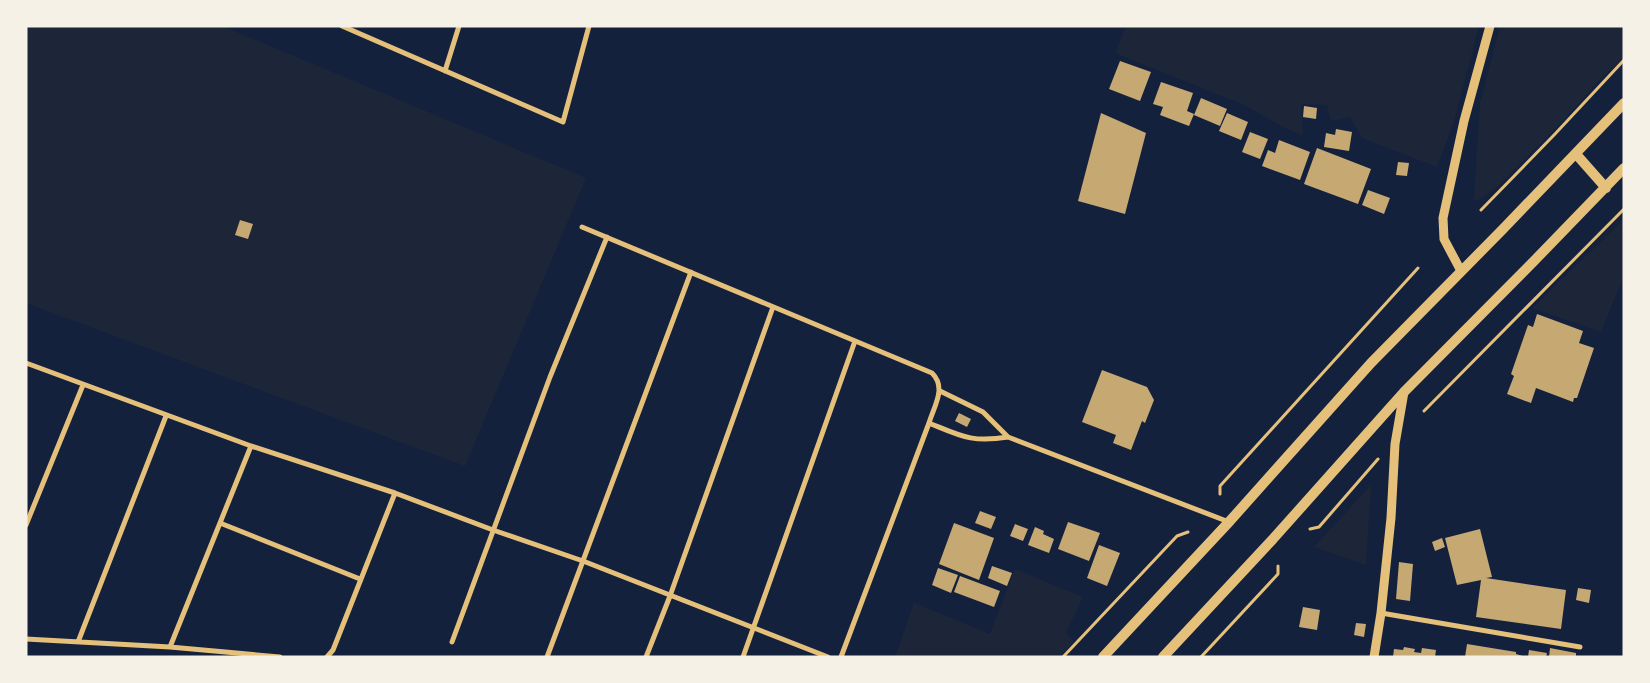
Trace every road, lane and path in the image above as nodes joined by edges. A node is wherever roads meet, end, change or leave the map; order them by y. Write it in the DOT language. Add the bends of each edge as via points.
graph roads {
  1 [pos="342,26"];
  2 [pos="460,26"];
  3 [pos="589,26"];
  4 [pos="1490,26"];
  5 [pos="1624,60"];
  6 [pos="445,71"];
  7 [pos="1624,103"];
  8 [pos="1576,154"];
  9 [pos="1624,168"];
  10 [pos="1606,188"];
  11 [pos="1624,209"];
  12 [pos="1481,210"];
  13 [pos="582,227"];
  14 [pos="607,237"];
  15 [pos="1418,268"];
  16 [pos="1461,271"];
  17 [pos="691,272"];
  18 [pos="773,307"];
  19 [pos="855,341"];
  20 [pos="26,363"];
  21 [pos="83,385"];
  22 [pos="940,391"];
  23 [pos="1404,392"];
  24 [pos="1424,411"];
  25 [pos="166,416"];
  26 [pos="929,423"];
  27 [pos="1008,437"];
  28 [pos="251,446"];
  29 [pos="1380,456"];
  30 [pos="395,493"];
  31 [pos="1220,494"];
  32 [pos="1229,522"];
  33 [pos="220,524"];
  34 [pos="26,525"];
  35 [pos="1310,529"];
  36 [pos="493,530"];
  37 [pos="1188,532"];
  38 [pos="583,561"];
  39 [pos="1278,566"];
  40 [pos="360,579"];
  41 [pos="670,596"];
  42 [pos="1381,613"];
  43 [pos="754,627"];
  44 [pos="26,639"];
  45 [pos="78,642"];
  46 [pos="452,642"];
  47 [pos="170,647"];
  48 [pos="1580,647"];
  49 [pos="280,657"];
  50 [pos="328,657"];
  51 [pos="547,657"];
  52 [pos="646,657"];
  53 [pos="743,657"];
  54 [pos="828,657"];
  55 [pos="841,657"];
  56 [pos="1063,657"];
  57 [pos="1103,657"];
  58 [pos="1164,657"];
  59 [pos="1201,657"];
  60 [pos="1374,657"];
  1 -- 6 [label="street"];
  2 -- 6 [label="street"];
  3 -- 6 [label="street" via="563,122"];
  4 -- 16 [label="street" via="1464,121 1443,218 1444,240"];
  5 -- 12 [label="path"];
  7 -- 8 [label="main road"];
  8 -- 10 [label="main road"];
  8 -- 16 [label="main road"];
  9 -- 10 [label="main road"];
  10 -- 23 [label="main road"];
  11 -- 24 [label="path"];
  13 -- 14 [label="street"];
  14 -- 17 [label="street"];
  14 -- 36 [label="street"];
  15 -- 31 [label="path" via="1220,486"];
  16 -- 32 [label="main road" via="1371,363"];
  17 -- 18 [label="street"];
  17 -- 38 [label="street"];
  18 -- 19 [label="street"];
  18 -- 41 [label="street"];
  19 -- 22 [label="street" via="932,374 940,384"];
  19 -- 43 [label="street"];
  20 -- 21 [label="street"];
  21 -- 25 [label="street"];
  21 -- 34 [label="street"];
  22 -- 26 [label="street"];
  22 -- 27 [label="street" via="983,412"];
  23 -- 42 [label="street" via="1396,444"];
  23 -- 58 [label="main road"];
  25 -- 28 [label="street"];
  25 -- 45 [label="street"];
  26 -- 27 [label="street" via="972,439"];
  26 -- 55 [label="street"];
  27 -- 32 [label="street"];
  28 -- 30 [label="street"];
  28 -- 33 [label="street"];
  29 -- 35 [label="path" via="1318,527"];
  30 -- 36 [label="street"];
  30 -- 40 [label="street"];
  32 -- 57 [label="main road"];
  33 -- 40 [label="street"];
  33 -- 47 [label="street"];
  36 -- 38 [label="street"];
  36 -- 46 [label="street"];
  37 -- 56 [label="path" via="1178,536"];
  38 -- 41 [label="street"];
  38 -- 51 [label="street"];
  39 -- 59 [label="path" via="1278,574"];
  40 -- 50 [label="street"];
  41 -- 43 [label="street"];
  41 -- 52 [label="street"];
  42 -- 48 [label="street"];
  42 -- 60 [label="street"];
  43 -- 53 [label="street"];
  43 -- 54 [label="street"];
  44 -- 45 [label="street"];
  45 -- 47 [label="street"];
  47 -- 49 [label="street"];
}
